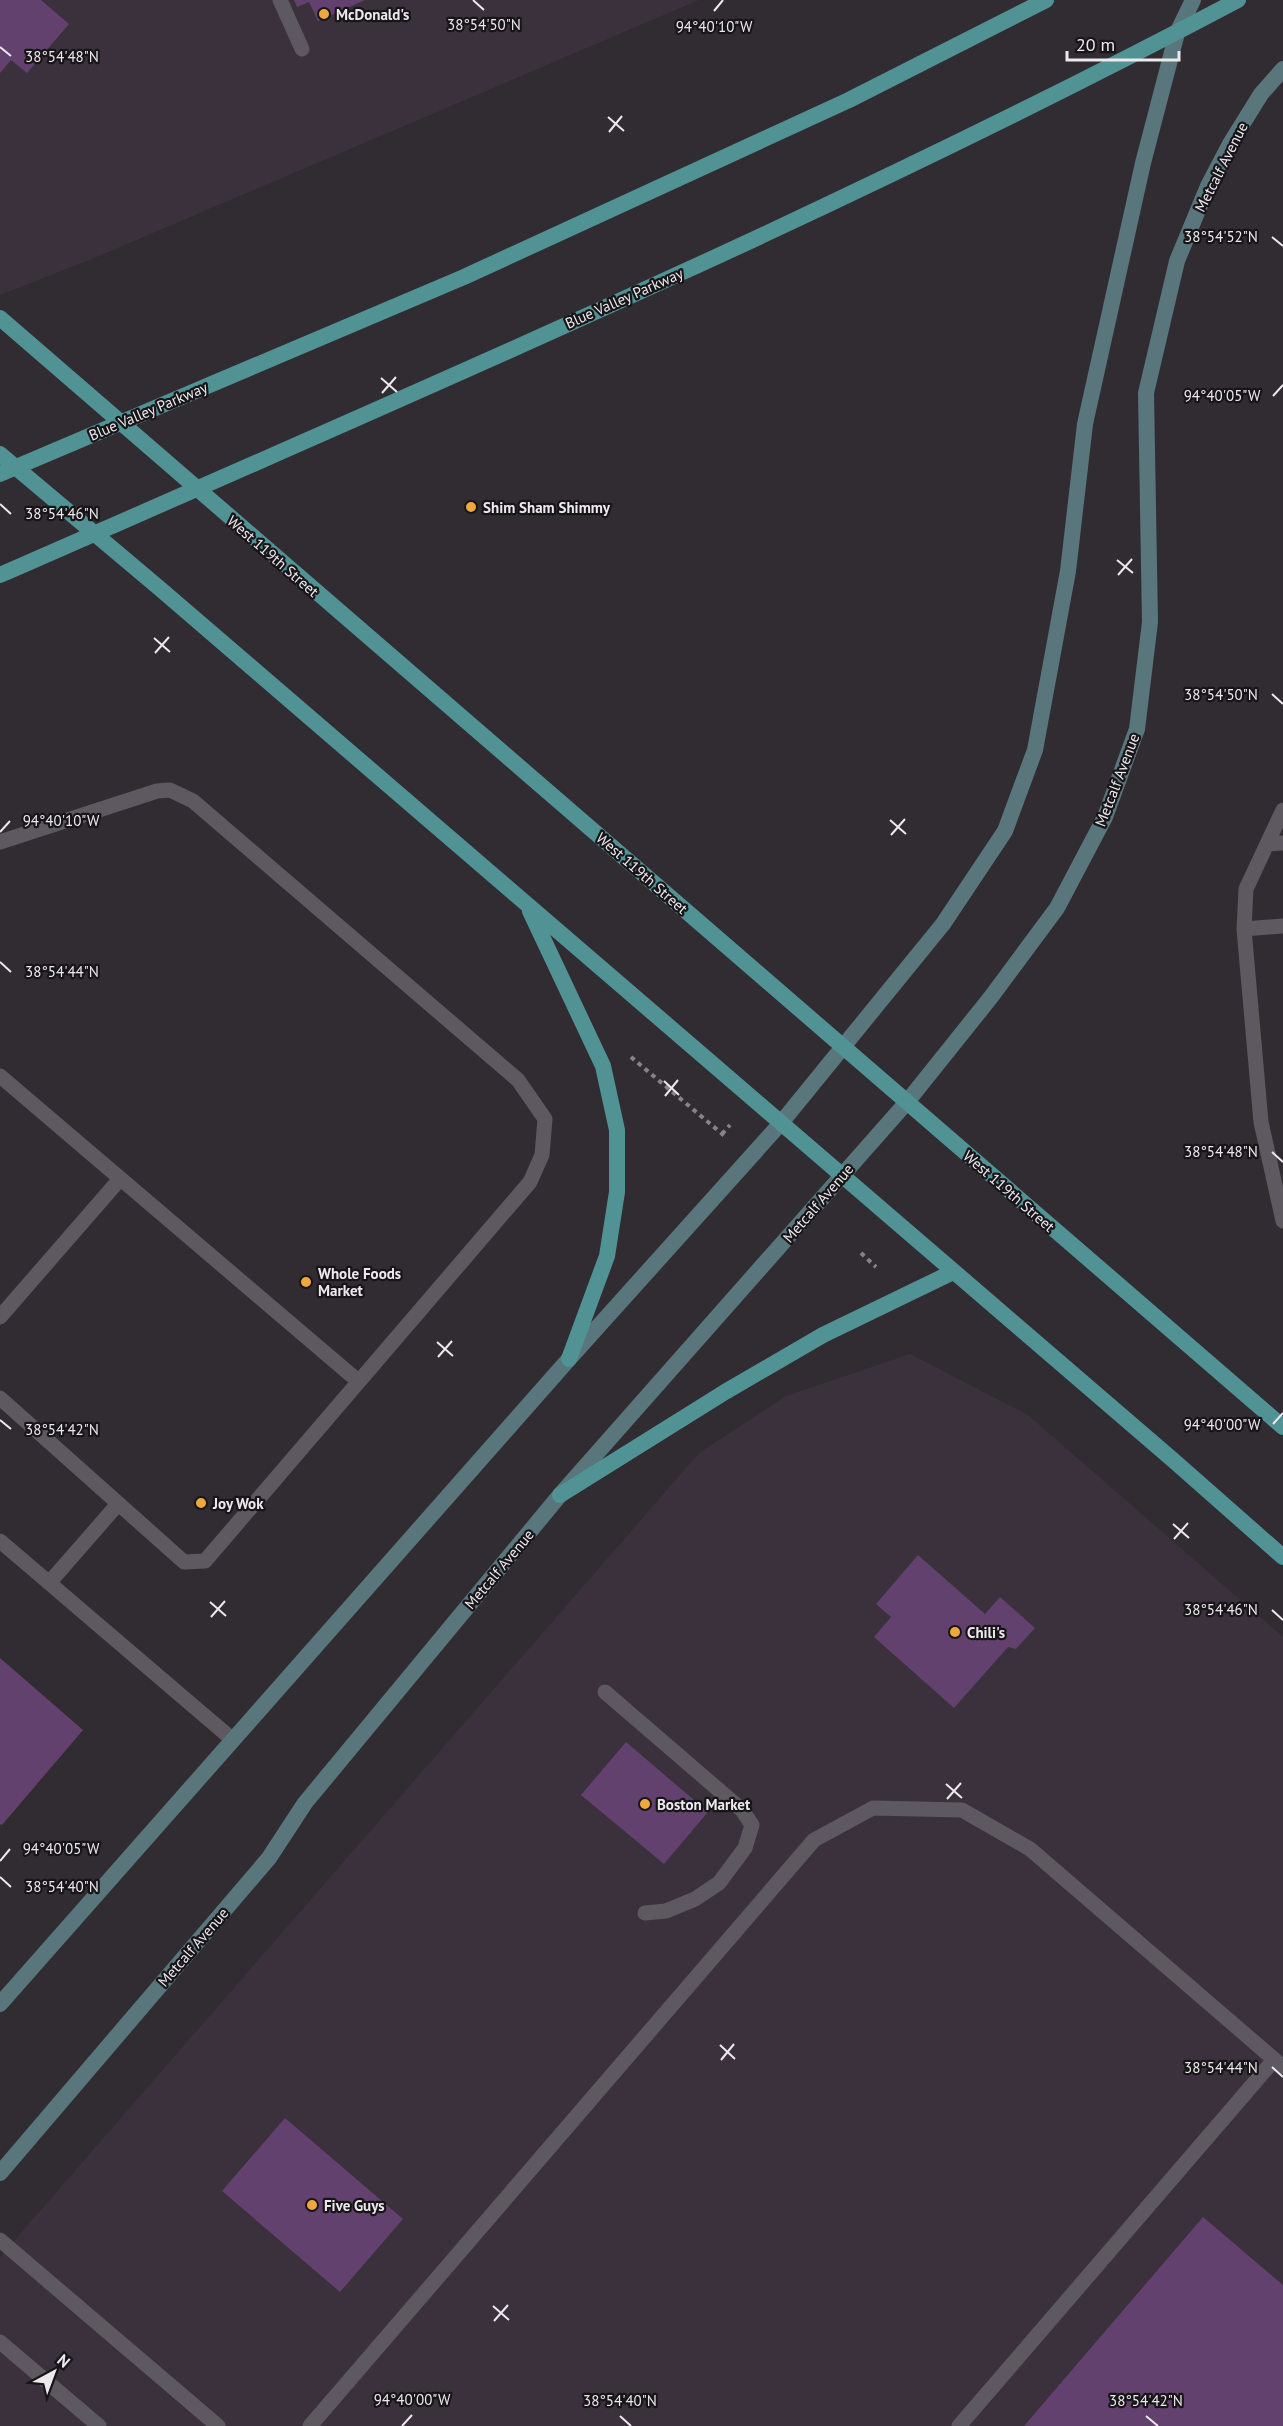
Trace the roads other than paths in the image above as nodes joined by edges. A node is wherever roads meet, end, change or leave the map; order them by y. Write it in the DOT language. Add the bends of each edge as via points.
graph roads {
  1 [pos="280,0"];
  2 [pos="1046,0"];
  3 [pos="1193,0"];
  4 [pos="1238,0"];
  5 [pos="1177,33"];
  6 [pos="302,49"];
  7 [pos="1283,69"];
  8 [pos="0,318"];
  9 [pos="120,422"];
  10 [pos="0,454"];
  11 [pos="8,471"];
  12 [pos="195,489"];
  13 [pos="94,534"];
  14 [pos="0,575"];
  15 [pos="1283,810"];
  16 [pos="0,842"];
  17 [pos="1283,843"];
  18 [pos="1267,844"];
  19 [pos="527,904"];
  20 [pos="1283,926"];
  21 [pos="1244,929"];
  22 [pos="844,1047"];
  23 [pos="0,1077"];
  24 [pos="907,1102"];
  25 [pos="781,1124"];
  26 [pos="842,1176"];
  27 [pos="120,1179"];
  28 [pos="1283,1221"];
  29 [pos="953,1272"];
  30 [pos="0,1317"];
  31 [pos="570,1359"];
  32 [pos="358,1382"];
  33 [pos="0,1398"];
  34 [pos="1283,1427"];
  35 [pos="560,1495"];
  36 [pos="118,1504"];
  37 [pos="0,1541"];
  38 [pos="1283,1557"];
  39 [pos="50,1583"];
  40 [pos="604,1692"];
  41 [pos="233,1740"];
  42 [pos="645,1913"];
  43 [pos="0,2004"];
  44 [pos="1279,2064"];
  45 [pos="0,2173"];
  46 [pos="0,2240"];
  47 [pos="0,2342"];
  48 [pos="99,2426"];
  49 [pos="218,2426"];
  50 [pos="310,2426"];
  51 [pos="959,2426"];
  1 -- 6 [label="lane"];
  2 -- 9 [label="main road, Blue Valley Parkway" via="849,100 475,272"];
  3 -- 5 [label="main road"];
  4 -- 5 [label="main road, Blue Valley Parkway"];
  5 -- 12 [label="main road, Blue Valley Parkway" via="876,183"];
  5 -- 22 [label="main road" via="1143,163 1085,424 1068,571 1035,750 1005,831 943,924"];
  7 -- 24 [label="main road, Metcalf Avenue" via="1261,94 1208,186 1178,261 1164,316 1146,393 1150,622 1137,729 1109,806 1057,908"];
  8 -- 9 [label="main road, West 119th Street"];
  9 -- 11 [label="main road, Blue Valley Parkway"];
  9 -- 12 [label="main road, West 119th Street"];
  10 -- 11 [label="main road"];
  11 -- 13 [label="main road"];
  12 -- 13 [label="main road, Blue Valley Parkway"];
  12 -- 22 [label="main road, West 119th Street"];
  13 -- 14 [label="main road, Blue Valley Parkway"];
  13 -- 19 [label="main road"];
  15 -- 18 [label="lane"];
  16 -- 32 [label="lane" via="157,791 170,790 193,801 518,1080 545,1119 542,1155 530,1182"];
  17 -- 18 [label="lane"];
  18 -- 21 [label="lane" via="1246,890"];
  19 -- 25 [label="main road"];
  19 -- 31 [label="main road" via="603,1066 617,1130 617,1192 607,1256"];
  20 -- 21 [label="lane"];
  21 -- 28 [label="lane" via="1261,1122"];
  22 -- 24 [label="main road, West 119th Street"];
  22 -- 25 [label="main road"];
  23 -- 27 [label="lane"];
  24 -- 26 [label="main road, Metcalf Avenue"];
  24 -- 34 [label="main road, West 119th Street"];
  25 -- 26 [label="main road"];
  25 -- 31 [label="main road"];
  26 -- 29 [label="main road"];
  26 -- 35 [label="main road, Metcalf Avenue"];
  27 -- 30 [label="lane"];
  27 -- 32 [label="lane"];
  29 -- 35 [label="main road" via="813,1340"];
  29 -- 38 [label="main road"];
  31 -- 41 [label="main road"];
  32 -- 36 [label="lane" via="205,1561 184,1562"];
  33 -- 36 [label="lane"];
  35 -- 45 [label="main road, Metcalf Avenue" via="305,1803 269,1858"];
  36 -- 39 [label="lane"];
  37 -- 39 [label="lane"];
  39 -- 41 [label="lane"];
  40 -- 42 [label="lane" via="742,1810 752,1825 746,1848 719,1883 666,1911"];
  41 -- 43 [label="main road"];
  44 -- 50 [label="lane" via="1030,1849 962,1810 873,1808 814,1840"];
  44 -- 51 [label="lane"];
  46 -- 49 [label="lane"];
  47 -- 48 [label="lane"];
}
